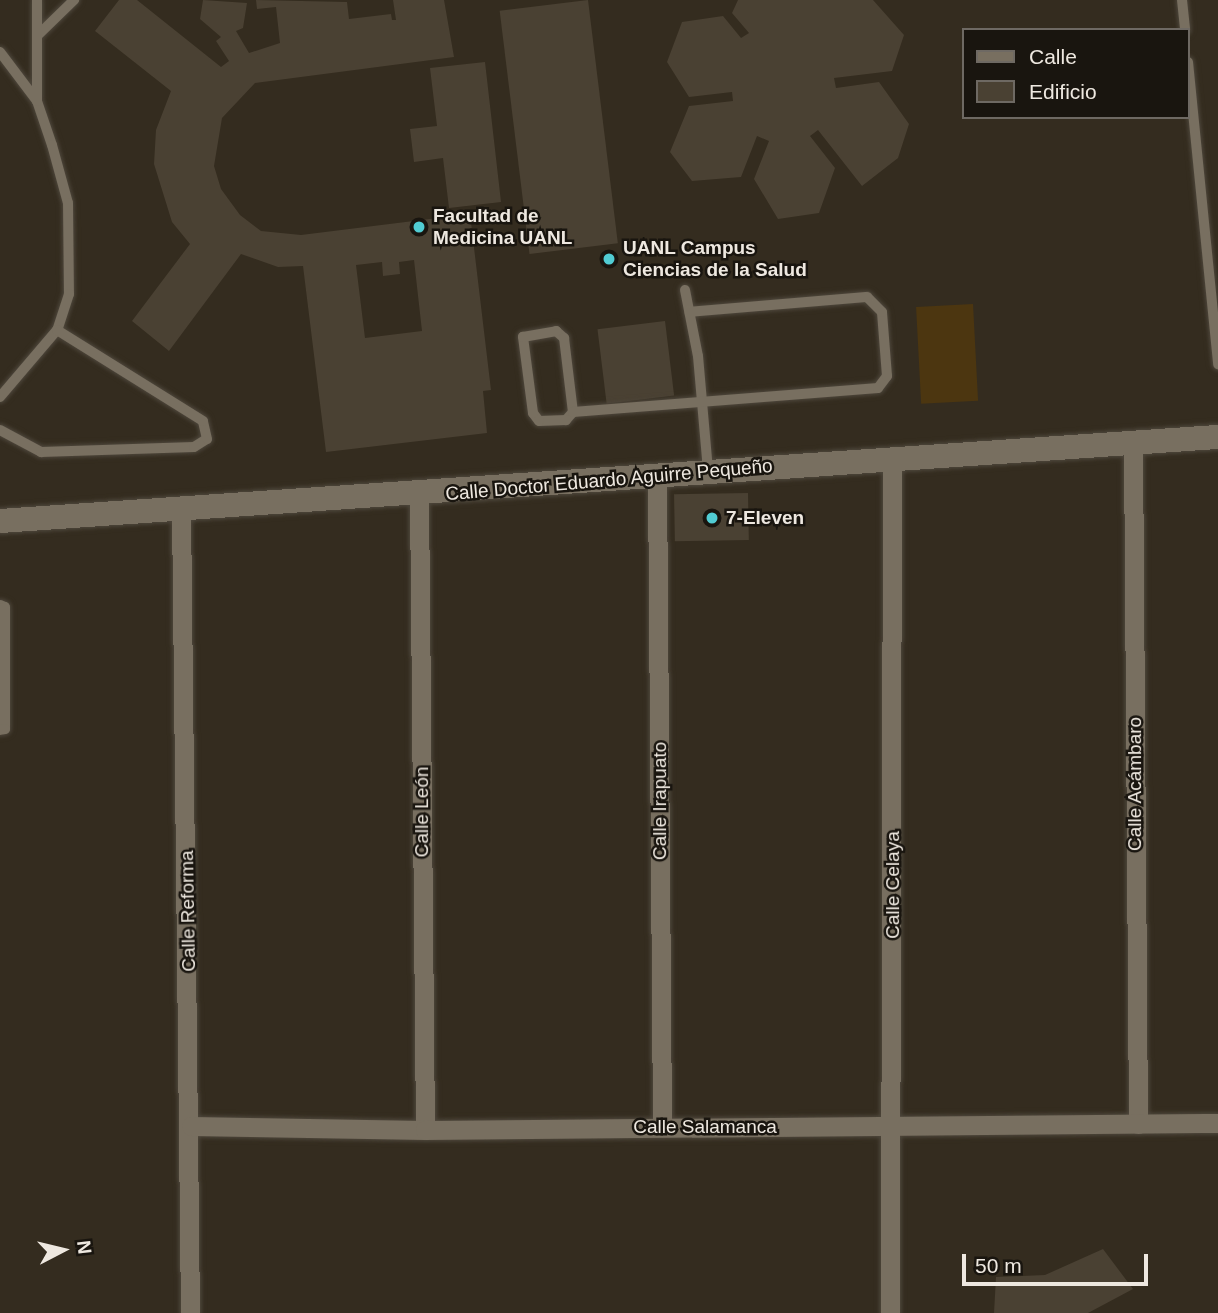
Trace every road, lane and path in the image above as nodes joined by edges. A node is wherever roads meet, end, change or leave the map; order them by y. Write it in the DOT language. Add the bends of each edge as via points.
graph roads {
  1 [pos="37,0"];
  2 [pos="74,0"];
  3 [pos="1182,0"];
  4 [pos="1185,28"];
  5 [pos="37,36"];
  6 [pos="0,52"];
  7 [pos="1190,82"];
  8 [pos="37,101"];
  9 [pos="685,290"];
  10 [pos="690,312"];
  11 [pos="57,330"];
  12 [pos="1218,365"];
  13 [pos="0,397"];
  14 [pos="702,402"];
  15 [pos="573,412"];
  16 [pos="0,430"];
  17 [pos="1218,437"];
  18 [pos="1133,444"];
  19 [pos="892,458"];
  20 [pos="708,472"];
  21 [pos="657,475"];
  22 [pos="419,495"];
  23 [pos="181,509"];
  24 [pos="0,521"];
  25 [pos="0,605"];
  26 [pos="0,730"];
  27 [pos="1138,1124"];
  28 [pos="1218,1124"];
  29 [pos="191,1126"];
  30 [pos="663,1127"];
  31 [pos="893,1127"];
  32 [pos="425,1130"];
  33 [pos="190,1313"];
  34 [pos="890,1313"];
  1 -- 5 [label="lane"];
  2 -- 5 [label="lane"];
  3 -- 4 [label="lane"];
  5 -- 8 [label="lane"];
  6 -- 8 [label="lane"];
  7 -- 12 [label="lane"];
  8 -- 11 [label="lane" via="68,203 69,294"];
  9 -- 10 [label="lane"];
  10 -- 14 [label="lane"];
  10 -- 14 [label="lane" via="867,297 882,312 887,344 887,376 878,388"];
  11 -- 13 [label="lane"];
  11 -- 16 [label="lane" via="204,421 206,439 194,447 41,452"];
  14 -- 15 [label="lane"];
  14 -- 20 [label="lane"];
  15 -- 15 [label="lane" via="564,338 556,331 526,333 523,342 536,418 566,419"];
  17 -- 18 [label="street, Calle Doctor Eduardo Aguirre Pequeño"];
  18 -- 19 [label="street, Calle Doctor Eduardo Aguirre Pequeño"];
  18 -- 27 [label="street, Calle Acámbaro"];
  19 -- 20 [label="street, Calle Doctor Eduardo Aguirre Pequeño"];
  19 -- 31 [label="street, Calle Celaya"];
  20 -- 21 [label="street, Calle Doctor Eduardo Aguirre Pequeño"];
  21 -- 22 [label="street, Calle Doctor Eduardo Aguirre Pequeño"];
  21 -- 30 [label="street, Calle Irapuato"];
  22 -- 23 [label="street, Calle Doctor Eduardo Aguirre Pequeño"];
  22 -- 32 [label="street, Calle León"];
  23 -- 24 [label="street, Calle Doctor Eduardo Aguirre Pequeño"];
  23 -- 29 [label="street, Calle Reforma"];
  25 -- 26 [label="lane" via="5,607 5,729"];
  27 -- 28 [label="street, Calle Salamanca"];
  27 -- 31 [label="street, Calle Salamanca"];
  29 -- 32 [label="street, Calle Salamanca"];
  29 -- 33 [label="street, Calle Reforma"];
  30 -- 31 [label="street, Calle Salamanca"];
  30 -- 32 [label="street, Calle Salamanca"];
  31 -- 34 [label="street, Calle Celaya"];
}
